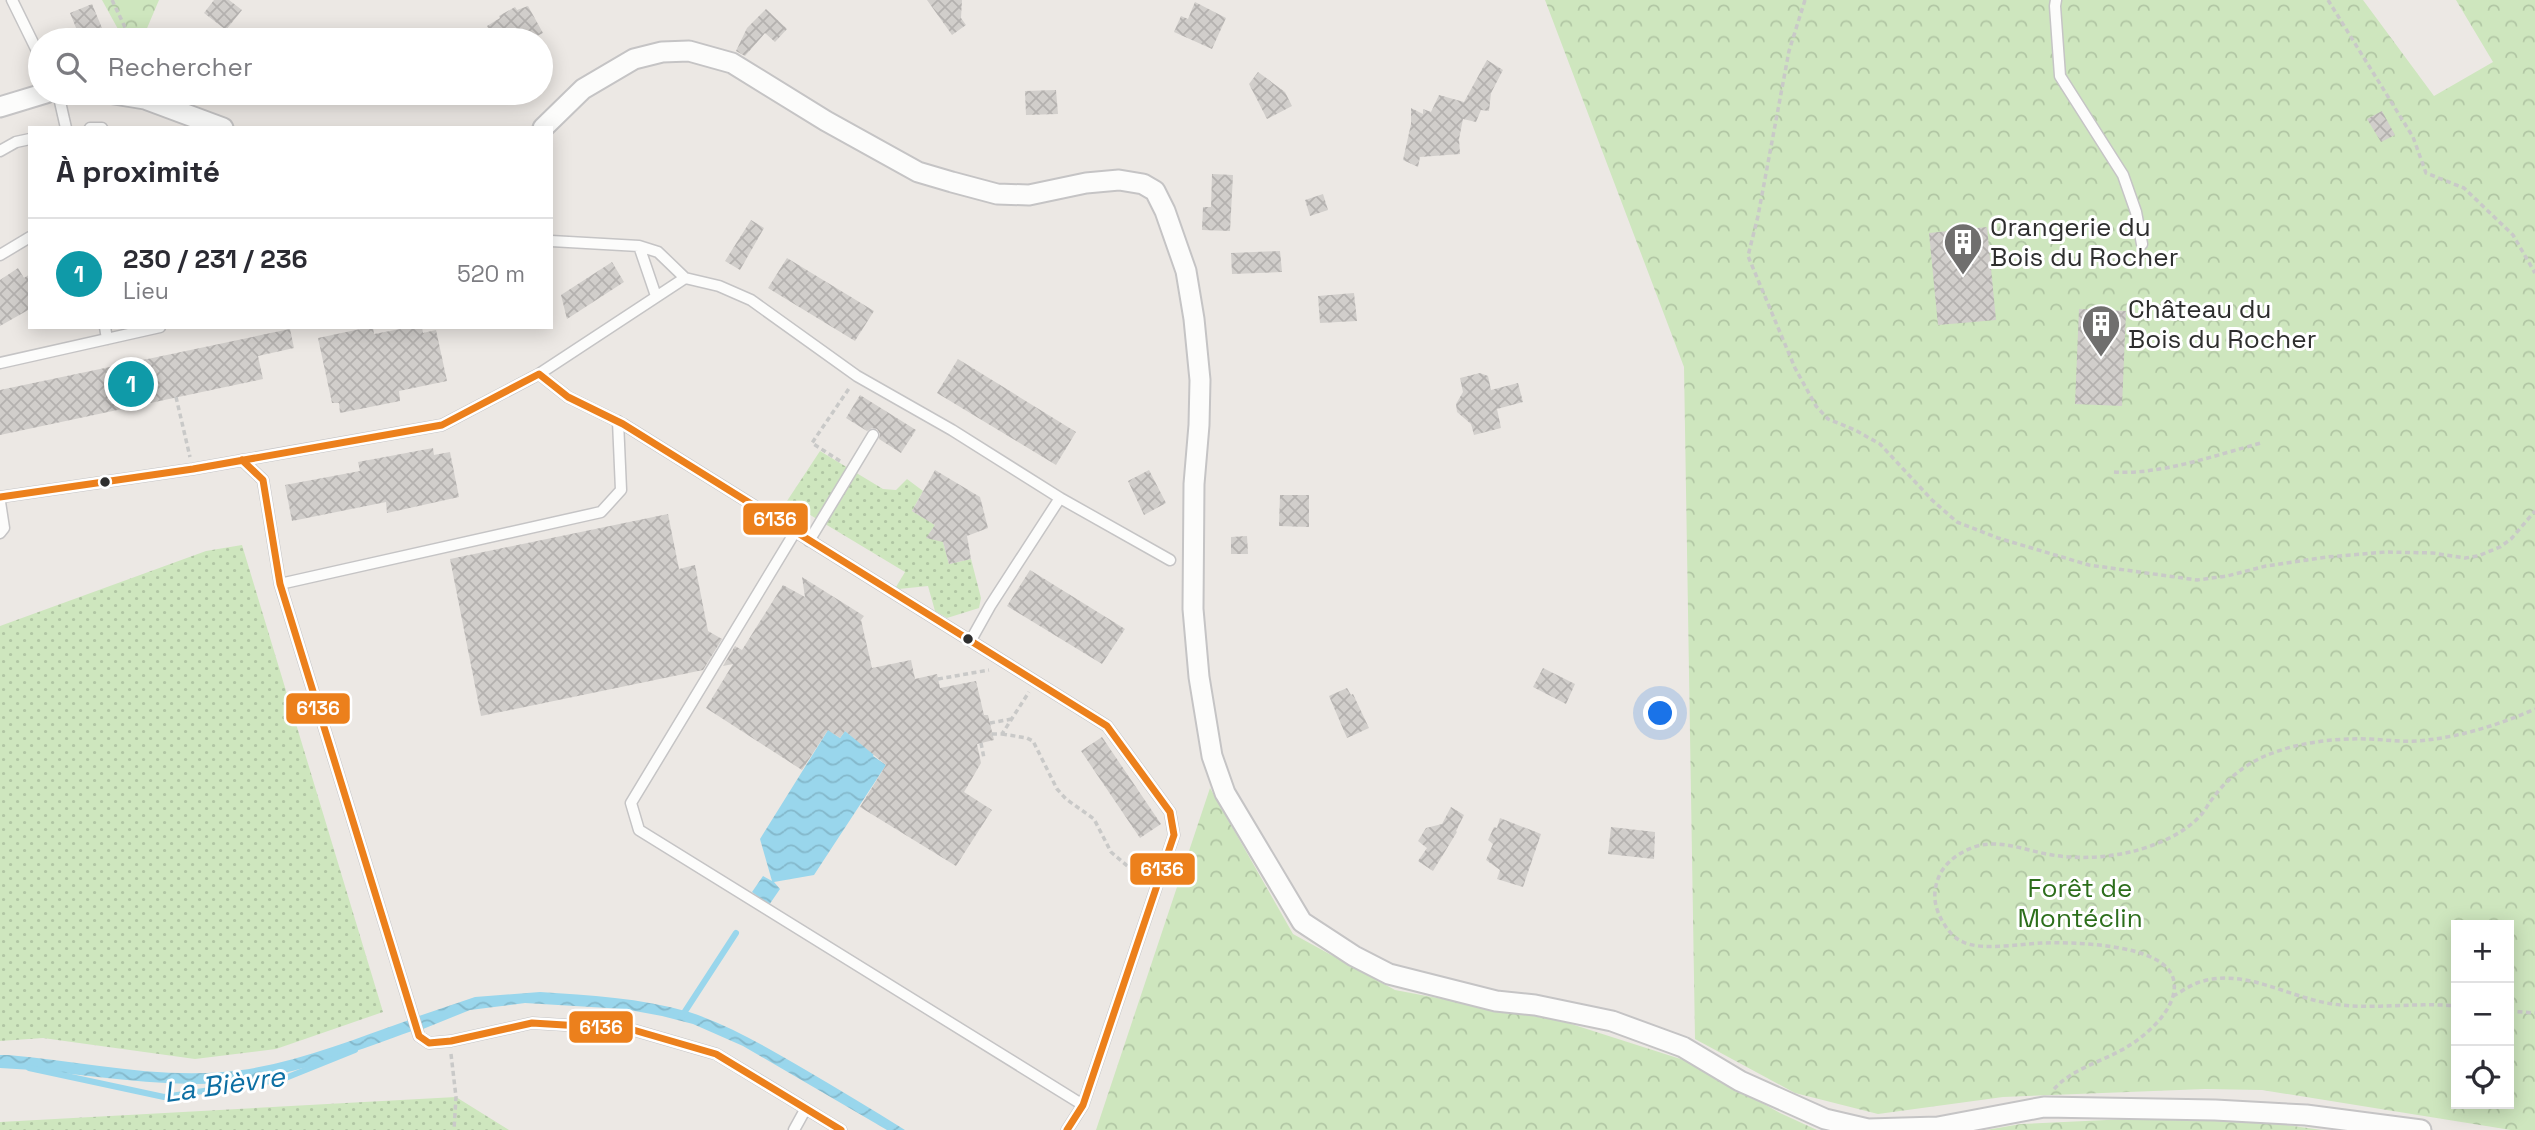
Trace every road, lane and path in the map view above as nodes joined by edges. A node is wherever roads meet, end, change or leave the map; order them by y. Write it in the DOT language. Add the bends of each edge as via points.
graph roads {
  1 [pos="12,0"];
  2 [pos="112,0"];
  3 [pos="1805,0"];
  4 [pos="2056,0"];
  5 [pos="2328,0"];
  6 [pos="125,28"];
  7 [pos="28,33"];
  8 [pos="28,98"];
  9 [pos="61,105"];
  10 [pos="161,105"];
  11 [pos="0,107"];
  12 [pos="66,126"];
  13 [pos="218,126"];
  14 [pos="545,126"];
  15 [pos="28,139"];
  16 [pos="0,151"];
  17 [pos="28,238"];
  18 [pos="553,241"];
  19 [pos="2143,243"];
  20 [pos="639,246"];
  21 [pos="0,256"];
  22 [pos="2535,273"];
  23 [pos="685,278"];
  24 [pos="656,296"];
  25 [pos="105,329"];
  26 [pos="151,329"];
  27 [pos="107,339"];
  28 [pos="0,363"];
  29 [pos="539,374"];
  30 [pos="856,376"];
  31 [pos="176,397"];
  32 [pos="618,421"];
  33 [pos="873,435"];
  34 [pos="2261,443"];
  35 [pos="188,451"];
  36 [pos="242,460"];
  37 [pos="853,469"];
  38 [pos="2113,472"];
  39 [pos="0,497"];
  40 [pos="1060,498"];
  41 [pos="0,502"];
  42 [pos="2535,511"];
  43 [pos="794,532"];
  44 [pos="0,533"];
  45 [pos="809,541"];
  46 [pos="1170,560"];
  47 [pos="280,584"];
  48 [pos="971,640"];
  49 [pos="991,669"];
  50 [pos="938,679"];
  51 [pos="1036,681"];
  52 [pos="2535,709"];
  53 [pos="1012,719"];
  54 [pos="990,723"];
  55 [pos="992,734"];
  56 [pos="1002,734"];
  57 [pos="981,743"];
  58 [pos="984,758"];
  59 [pos="1154,892"];
  60 [pos="2173,996"];
  61 [pos="2451,1006"];
  62 [pos="2514,1011"];
  63 [pos="2535,1013"];
  64 [pos="451,1041"];
  65 [pos="1083,1105"];
  66 [pos="2044,1107"];
  67 [pos="805,1110"];
  68 [pos="454,1130"];
  69 [pos="794,1130"];
  70 [pos="841,1130"];
  71 [pos="1067,1130"];
  72 [pos="2421,1130"];
  1 -- 7 [label="lane"];
  2 -- 6 [label="path"];
  3 -- 42 [label="path" via="1790,51 1748,256 1805,388 1828,419 1880,444 1957,522 2089,565 2185,580 2360,554 2478,556 2511,539"];
  4 -- 19 [label="lane" via="2060,76 2123,175"];
  5 -- 22 [label="path" via="2413,137 2426,173 2472,195 2513,235"];
  8 -- 11 [label="street"];
  9 -- 12 [label="lane"];
  10 -- 13 [label="street"];
  14 -- 66 [label="street" via="583,89 634,59 689,51 732,63 918,172 997,194 1029,195 1119,180 1154,191 1186,271 1194,320 1200,380 1193,609 1212,756 1225,793 1302,922 1390,974 1496,1001 1612,1021 1683,1046 1740,1081 1825,1119 1868,1129 1938,1127"];
  15 -- 16 [label="lane"];
  17 -- 21 [label="lane"];
  18 -- 20 [label="lane"];
  20 -- 23 [label="lane" via="658,251"];
  20 -- 24 [label="lane"];
  23 -- 24 [label="lane"];
  23 -- 30 [label="lane" via="751,300"];
  24 -- 29 [label="lane"];
  25 -- 27 [label="lane"];
  26 -- 27 [label="lane"];
  27 -- 28 [label="lane"];
  29 -- 32 [label="lane" via="568,397"];
  29 -- 36 [label="lane" via="442,425"];
  30 -- 37 [label="path" via="812,443"];
  30 -- 40 [label="lane"];
  31 -- 35 [label="path"];
  32 -- 43 [label="lane"];
  32 -- 47 [label="lane" via="621,490 601,512"];
  33 -- 37 [label="lane"];
  34 -- 38 [label="path" via="2192,462"];
  36 -- 39 [label="lane"];
  36 -- 47 [label="lane" via="262,480"];
  37 -- 45 [label="lane"];
  40 -- 46 [label="lane"];
  40 -- 48 [label="lane"];
  41 -- 44 [label="lane" via="4,528"];
  43 -- 45 [label="lane"];
  43 -- 65 [label="lane" via="631,803 639,830"];
  45 -- 48 [label="lane"];
  47 -- 64 [label="lane" via="419,1036 429,1043"];
  48 -- 51 [label="lane"];
  49 -- 50 [label="path"];
  51 -- 53 [label="path"];
  51 -- 59 [label="lane" via="1107,726 1170,812 1174,835"];
  52 -- 60 [label="path" via="2492,725 2426,740 2319,741 2264,756 2225,783 2200,817 2182,831 2132,852 2074,858 1989,843 1957,855 1944,866 1934,895 1936,908 1963,943 2075,944 2133,950 2163,963 2175,983"];
  53 -- 54 [label="path"];
  53 -- 56 [label="path"];
  55 -- 56 [label="path"];
  56 -- 59 [label="path" via="1033,741 1057,789 1094,819 1111,852"];
  57 -- 58 [label="path"];
  59 -- 65 [label="lane"];
  60 -- 61 [label="path" via="2217,978 2270,985 2331,1004"];
  60 -- 66 [label="path" via="2160,1019 2142,1036 2079,1069 2048,1095"];
  62 -- 63 [label="path"];
  64 -- 67 [label="lane" via="532,1023 630,1029 716,1054"];
  64 -- 68 [label="path"];
  65 -- 71 [label="lane"];
  66 -- 72 [label="street" via="2228,1110"];
  67 -- 69 [label="lane"];
  67 -- 70 [label="lane"];
}
